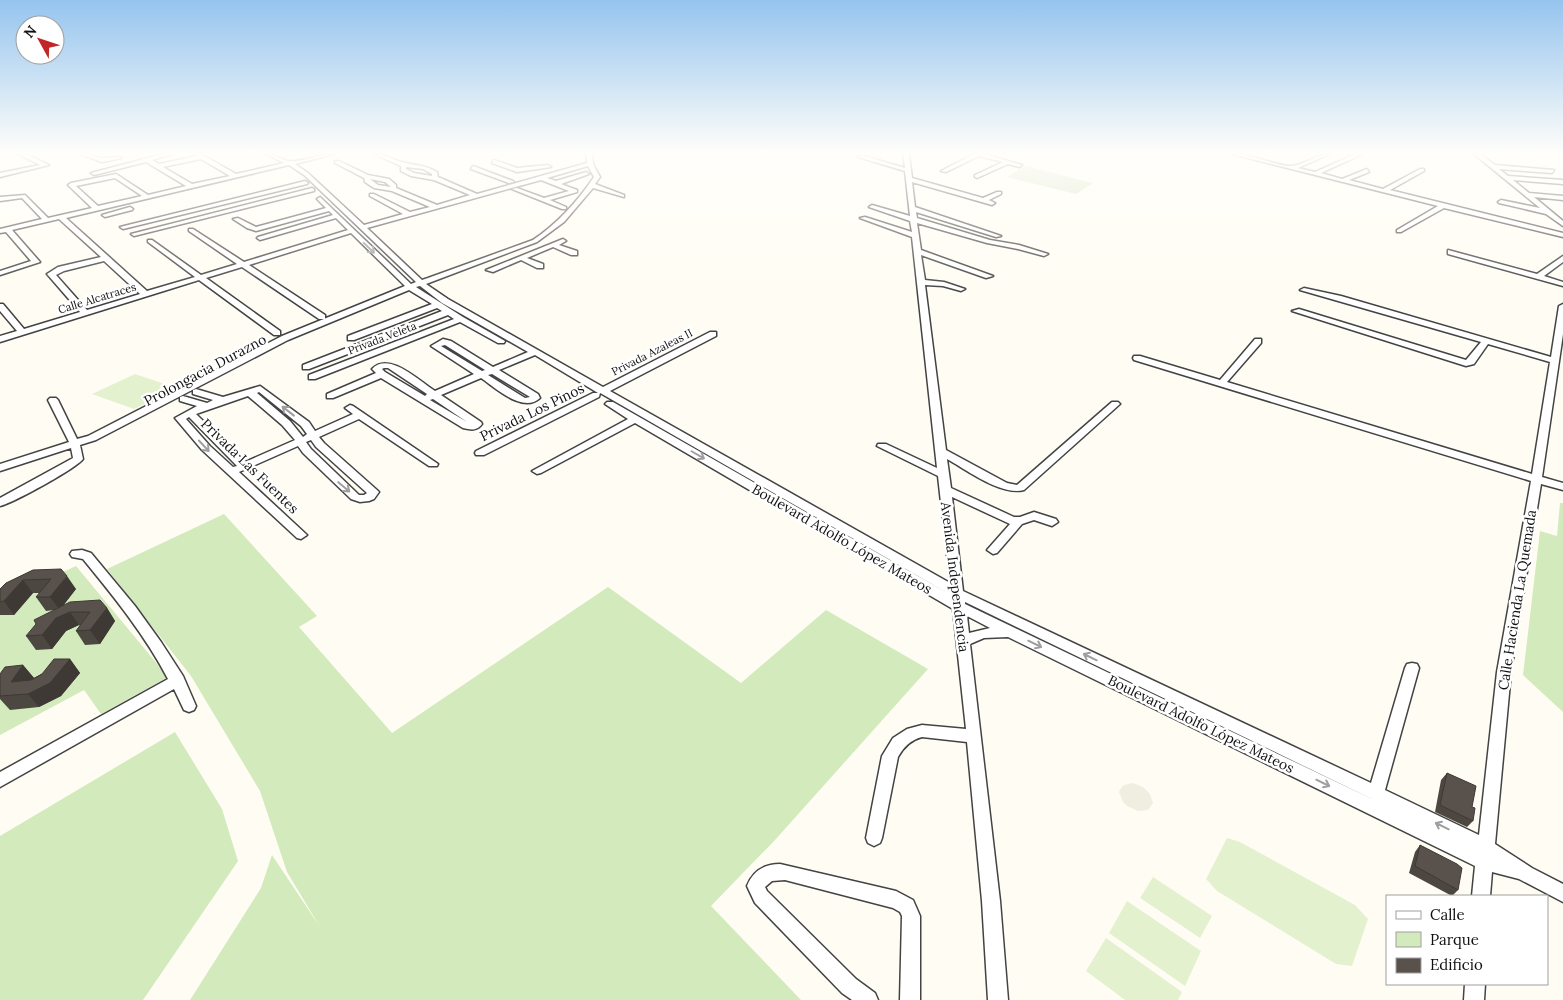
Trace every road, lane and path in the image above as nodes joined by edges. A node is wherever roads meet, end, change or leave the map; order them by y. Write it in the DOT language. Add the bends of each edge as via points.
graph roads {
  1 [pos="27,201"];
  2 [pos="89,201"];
  3 [pos="134,201"];
  4 [pos="246,201"];
  5 [pos="257,201"];
  6 [pos="321,201"];
  7 [pos="326,201"];
  8 [pos="382,201"];
  9 [pos="421,201"];
  10 [pos="459,201"];
  11 [pos="547,201"];
  12 [pos="579,201"];
  13 [pos="910,201"];
  14 [pos="983,201"];
  15 [pos="1425,201"];
  16 [pos="1535,201"];
  17 [pos="1501,202"];
  18 [pos="992,203"];
  19 [pos="1444,205"];
  20 [pos="141,207"];
  21 [pos="436,207"];
  22 [pos="872,207"];
  23 [pos="97,208"];
  24 [pos="564,208"];
  25 [pos="911,208"];
  26 [pos="1491,210"];
  27 [pos="1548,212"];
  28 [pos="410,214"];
  29 [pos="105,215"];
  30 [pos="335,215"];
  31 [pos="60,217"];
  32 [pos="863,218"];
  33 [pos="236,219"];
  34 [pos="46,220"];
  35 [pos="912,220"];
  36 [pos="1550,224"];
  37 [pos="1563,224"];
  38 [pos="123,228"];
  39 [pos="4,230"];
  40 [pos="191,230"];
  41 [pos="356,230"];
  42 [pos="253,231"];
  43 [pos="1399,231"];
  44 [pos="134,234"];
  45 [pos="914,235"];
  46 [pos="998,236"];
  47 [pos="1563,236"];
  48 [pos="261,239"];
  49 [pos="150,241"];
  50 [pos="563,241"];
  51 [pos="272,244"];
  52 [pos="553,245"];
  53 [pos="521,246"];
  54 [pos="535,252"];
  55 [pos="916,252"];
  56 [pos="1451,252"];
  57 [pos="574,253"];
  58 [pos="1044,254"];
  59 [pos="106,258"];
  60 [pos="521,258"];
  61 [pos="1563,258"];
  62 [pos="243,265"];
  63 [pos="540,266"];
  64 [pos="490,270"];
  65 [pos="0,273"];
  66 [pos="989,276"];
  67 [pos="1538,277"];
  68 [pos="200,278"];
  69 [pos="920,282"];
  70 [pos="1563,284"];
  71 [pos="419,285"];
  72 [pos="960,288"];
  73 [pos="146,295"];
  74 [pos="437,305"];
  75 [pos="0,306"];
  76 [pos="1296,310"];
  77 [pos="1562,311"];
  78 [pos="448,312"];
  79 [pos="85,313"];
  80 [pos="1384,313"];
  81 [pos="322,316"];
  82 [pos="460,319"];
  83 [pos="22,332"];
  84 [pos="276,333"];
  85 [pos="713,334"];
  86 [pos="351,338"];
  87 [pos="0,339"];
  88 [pos="289,340"];
  89 [pos="1258,340"];
  90 [pos="1485,342"];
  91 [pos="528,353"];
  92 [pos="1136,358"];
  93 [pos="1555,361"];
  94 [pos="306,367"];
  95 [pos="382,374"];
  96 [pos="312,377"];
  97 [pos="1222,384"];
  98 [pos="1551,384"];
  99 [pos="1563,387"];
  100 [pos="254,390"];
  101 [pos="196,392"];
  102 [pos="431,392"];
  103 [pos="599,393"];
  104 [pos="330,396"];
  105 [pos="419,397"];
  106 [pos="184,399"];
  107 [pos="54,400"];
  108 [pos="225,401"];
  109 [pos="1115,404"];
  110 [pos="208,406"];
  111 [pos="190,413"];
  112 [pos="635,419"];
  113 [pos="312,434"];
  114 [pos="299,440"];
  115 [pos="882,446"];
  116 [pos="76,448"];
  117 [pos="940,451"];
  118 [pos="480,453"];
  119 [pos="242,464"];
  120 [pos="433,464"];
  121 [pos="343,467"];
  122 [pos="0,468"];
  123 [pos="228,470"];
  124 [pos="537,470"];
  125 [pos="328,474"];
  126 [pos="942,474"];
  127 [pos="0,476"];
  128 [pos="1536,479"];
  129 [pos="1563,487"];
  130 [pos="944,489"];
  131 [pos="0,503"];
  132 [pos="1018,522"];
  133 [pos="1052,522"];
  134 [pos="301,535"];
  135 [pos="993,550"];
  136 [pos="76,554"];
  137 [pos="958,600"];
  138 [pos="1009,632"];
  139 [pos="963,642"];
  140 [pos="1412,668"];
  141 [pos="178,680"];
  142 [pos="189,706"];
  143 [pos="974,736"];
  144 [pos="0,780"];
  145 [pos="1376,793"];
  146 [pos="874,838"];
  147 [pos="1485,854"];
  148 [pos="1563,893"];
  149 [pos="1481,895"];
  150 [pos="1475,985"];
  151 [pos="868,1000"];
  152 [pos="910,1000"];
  153 [pos="998,1000"];
  154 [pos="1474,1000"];
  1 -- 34 [label="street"];
  2 -- 23 [label="street"];
  3 -- 23 [label="street"];
  4 -- 38 [label="street"];
  5 -- 44 [label="street"];
  6 -- 30 [label="street, Boulevard Adolfo López Mateos"];
  7 -- 41 [label="street, Boulevard Adolfo López Mateos"];
  8 -- 28 [label="street"];
  9 -- 21 [label="street"];
  10 -- 21 [label="street, Calle Alcatraces"];
  11 -- 24 [label="street"];
  12 -- 53 [label="street, Prolongacia Durazno" via="557,227"];
  13 -- 25 [label="street, Avenida Independencia"];
  14 -- 18 [label="street"];
  15 -- 19 [label="street"];
  16 -- 27 [label="street"];
  17 -- 27 [label="street" via="1530,212"];
  19 -- 43 [label="street"];
  19 -- 47 [label="street"];
  20 -- 29 [label="street"];
  21 -- 28 [label="street, Calle Alcatraces"];
  22 -- 35 [label="street"];
  23 -- 31 [label="street"];
  25 -- 35 [label="street, Avenida Independencia"];
  25 -- 46 [label="street"];
  26 -- 36 [label="street"];
  27 -- 37 [label="street"];
  28 -- 41 [label="street, Calle Alcatraces"];
  30 -- 41 [label="street, Boulevard Adolfo López Mateos"];
  30 -- 42 [label="street"];
  30 -- 48 [label="street"];
  31 -- 34 [label="street"];
  31 -- 59 [label="street"];
  32 -- 45 [label="street"];
  33 -- 42 [label="street"];
  34 -- 39 [label="street"];
  35 -- 45 [label="street, Avenida Independencia"];
  35 -- 58 [label="street"];
  39 -- 65 [label="street" via="36,262"];
  40 -- 62 [label="street"];
  41 -- 62 [label="street, Calle Alcatraces"];
  41 -- 71 [label="street, Boulevard Adolfo López Mateos"];
  42 -- 48 [label="street"];
  45 -- 55 [label="street, Avenida Independencia"];
  48 -- 51 [label="street"];
  49 -- 68 [label="street"];
  50 -- 52 [label="street"];
  52 -- 54 [label="street"];
  52 -- 57 [label="street"];
  53 -- 54 [label="street"];
  53 -- 71 [label="street, Prolongacia Durazno"];
  54 -- 60 [label="street"];
  55 -- 66 [label="street"];
  55 -- 69 [label="street, Avenida Independencia"];
  56 -- 67 [label="street"];
  59 -- 73 [label="street"];
  59 -- 79 [label="street" via="51,274"];
  60 -- 63 [label="street"];
  60 -- 64 [label="street"];
  61 -- 67 [label="street"];
  62 -- 68 [label="street, Calle Alcatraces"];
  62 -- 81 [label="street"];
  67 -- 70 [label="street"];
  68 -- 73 [label="street, Calle Alcatraces"];
  68 -- 84 [label="street"];
  69 -- 72 [label="street"];
  69 -- 117 [label="street, Avenida Independencia"];
  71 -- 74 [label="street, Boulevard Adolfo López Mateos"];
  71 -- 88 [label="street, Prolongacia Durazno"];
  71 -- 91 [label="street, Boulevard Adolfo López Mateos"];
  73 -- 79 [label="street, Calle Alcatraces"];
  74 -- 78 [label="street, Boulevard Adolfo López Mateos"];
  74 -- 86 [label="street"];
  75 -- 83 [label="street"];
  76 -- 90 [label="street" via="1466,363 1471,362"];
  77 -- 93 [label="street, Calle Hacienda La Quemada"];
  78 -- 82 [label="street, Boulevard Adolfo López Mateos"];
  78 -- 94 [label="street"];
  79 -- 83 [label="street, Calle Alcatraces"];
  80 -- 80 [label="street" via="1312,291 1304,291"];
  80 -- 90 [label="street"];
  82 -- 91 [label="street, Boulevard Adolfo López Mateos"];
  82 -- 96 [label="street, Privada Veleta"];
  83 -- 87 [label="street, Calle Alcatraces"];
  85 -- 103 [label="street, Privada Azaleas II"];
  88 -- 101 [label="street, Prolongacia Durazno"];
  88 -- 116 [label="street, Prolongacia Durazno"];
  89 -- 97 [label="street"];
  90 -- 93 [label="street"];
  91 -- 102 [label="street"];
  91 -- 103 [label="street, Boulevard Adolfo López Mateos"];
  92 -- 97 [label="street"];
  93 -- 98 [label="street, Calle Hacienda La Quemada"];
  95 -- 102 [label="street" via="377,371 378,367 390,365"];
  95 -- 104 [label="street"];
  95 -- 105 [label="street"];
  97 -- 128 [label="street"];
  98 -- 99 [label="street"];
  98 -- 128 [label="street, Calle Hacienda La Quemada"];
  100 -- 108 [label="street"];
  113 -- 100 [label="street, one-way" via="305,424"];
  100 -- 114 [label="street"];
  101 -- 106 [label="street, Prolongacia Durazno"];
  101 -- 108 [label="street"];
  102 -- 105 [label="street"];
  102 -- 105 [label="street" via="477,422 476,425 467,426"];
  103 -- 112 [label="street, Boulevard Adolfo López Mateos"];
  103 -- 118 [label="street, Privada Los Pinos"];
  103 -- 137 [label="street, Boulevard Adolfo López Mateos"];
  106 -- 110 [label="street"];
  106 -- 116 [label="street, Prolongacia Durazno" via="108,438"];
  107 -- 116 [label="street"];
  108 -- 110 [label="street"];
  109 -- 117 [label="street" via="1020,488 1003,486"];
  110 -- 111 [label="street"];
  111 -- 119 [label="street, Privada Las Fuentes"];
  111 -- 123 [label="street, Privada Las Fuentes, one-way" via="180,418"];
  112 -- 124 [label="street"];
  112 -- 137 [label="street, Boulevard Adolfo López Mateos, one-way"];
  113 -- 114 [label="street"];
  113 -- 120 [label="street" via="355,411"];
  113 -- 121 [label="street"];
  114 -- 119 [label="street"];
  114 -- 125 [label="street"];
  115 -- 126 [label="street"];
  116 -- 122 [label="street, Prolongacia Durazno"];
  116 -- 127 [label="street, Prolongacia Durazno"];
  116 -- 131 [label="street" via="79,456 76,462"];
  117 -- 126 [label="street, Avenida Independencia"];
  119 -- 123 [label="street"];
  121 -- 125 [label="street"];
  125 -- 121 [label="street, one-way" via="355,497 361,499 372,495 372,489"];
  123 -- 134 [label="street, Privada Las Fuentes"];
  126 -- 130 [label="street, Avenida Independencia"];
  128 -- 129 [label="street"];
  128 -- 147 [label="street, Calle Hacienda La Quemada" via="1504,672"];
  130 -- 132 [label="street"];
  130 -- 137 [label="street, Avenida Independencia"];
  132 -- 133 [label="street" via="1034,516"];
  132 -- 135 [label="street"];
  136 -- 141 [label="street" via="85,554 97,567 154,641"];
  137 -- 138 [label="street, Boulevard Adolfo López Mateos"];
  137 -- 139 [label="street, Avenida Independencia"];
  145 -- 137 [label="street, Boulevard Adolfo López Mateos, one-way"];
  138 -- 139 [label="street" via="972,635"];
  138 -- 147 [label="street, Boulevard Adolfo López Mateos, one-way"];
  139 -- 143 [label="street, Avenida Independencia"];
  140 -- 145 [label="street"];
  141 -- 142 [label="street"];
  141 -- 144 [label="street"];
  143 -- 146 [label="street" via="922,731 912,733 898,743 890,756"];
  143 -- 153 [label="street, Avenida Independencia"];
  147 -- 145 [label="street, Boulevard Adolfo López Mateos, one-way"];
  147 -- 148 [label="street, Boulevard Adolfo López Mateos"];
  147 -- 149 [label="street, Calle Hacienda La Quemada"];
  150 -- 154 [label="street"];
  151 -- 152 [label="street" via="849,986 761,897 756,886 761,878 785,872 896,900 906,906 911,916"];
}
